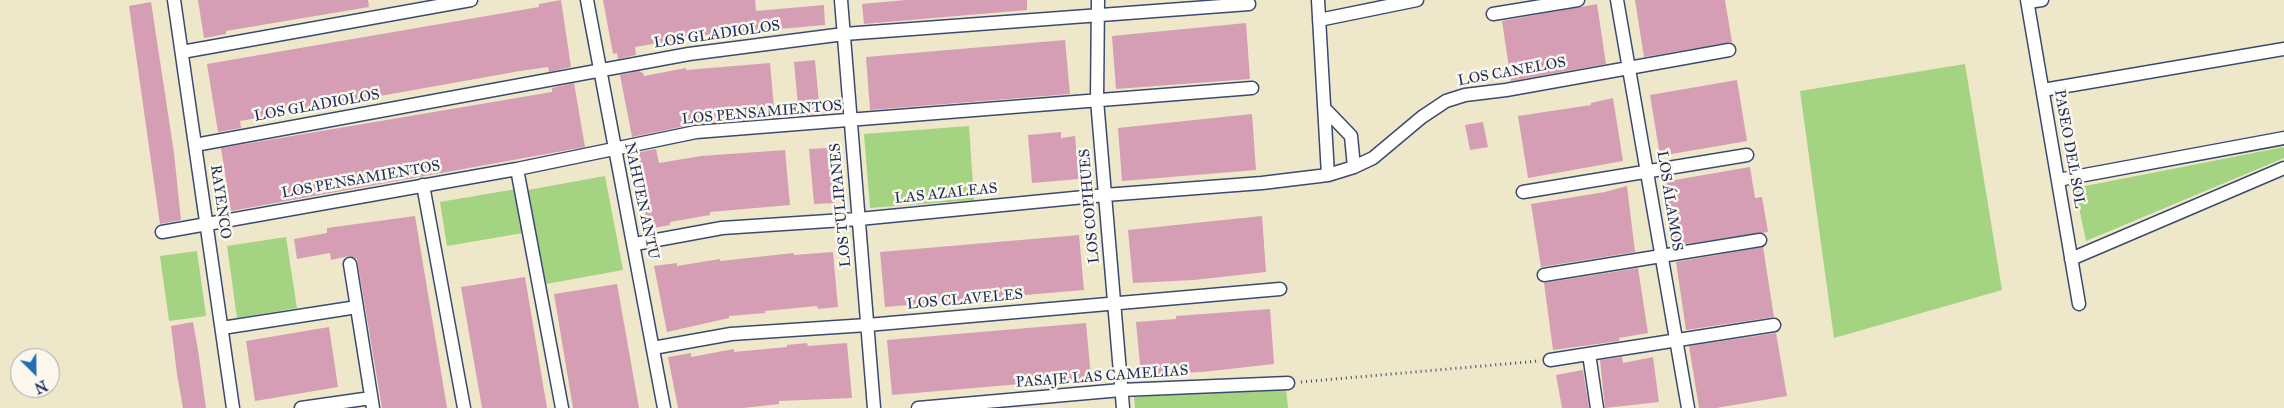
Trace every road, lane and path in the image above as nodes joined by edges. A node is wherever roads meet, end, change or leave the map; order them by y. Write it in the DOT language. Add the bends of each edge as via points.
graph roads {
  1 [pos="174,0"];
  2 [pos="471,0"];
  3 [pos="587,0"];
  4 [pos="841,0"];
  5 [pos="1098,0"];
  6 [pos="1318,0"];
  7 [pos="1417,0"];
  8 [pos="1578,0"];
  9 [pos="1617,0"];
  10 [pos="2042,0"];
  11 [pos="2028,1"];
  12 [pos="1248,4"];
  13 [pos="1493,14"];
  14 [pos="1099,16"];
  15 [pos="1319,20"];
  16 [pos="844,34"];
  17 [pos="2284,49"];
  18 [pos="1729,50"];
  19 [pos="182,52"];
  20 [pos="1630,68"];
  21 [pos="600,71"];
  22 [pos="1252,88"];
  23 [pos="2043,90"];
  24 [pos="1097,100"];
  25 [pos="1325,109"];
  26 [pos="850,121"];
  27 [pos="2284,138"];
  28 [pos="195,145"];
  29 [pos="613,149"];
  30 [pos="1747,155"];
  31 [pos="1354,167"];
  32 [pos="2284,168"];
  33 [pos="517,169"];
  34 [pos="1648,171"];
  35 [pos="1328,175"];
  36 [pos="2058,180"];
  37 [pos="1262,183"];
  38 [pos="423,185"];
  39 [pos="1523,192"];
  40 [pos="1105,195"];
  41 [pos="859,219"];
  42 [pos="207,224"];
  43 [pos="162,232"];
  44 [pos="1760,240"];
  45 [pos="635,244"];
  46 [pos="1661,255"];
  47 [pos="2071,259"];
  48 [pos="350,264"];
  49 [pos="1544,275"];
  50 [pos="1280,289"];
  51 [pos="1114,304"];
  52 [pos="2079,304"];
  53 [pos="357,307"];
  54 [pos="867,325"];
  55 [pos="1774,325"];
  56 [pos="222,328"];
  57 [pos="1676,341"];
  58 [pos="653,348"];
  59 [pos="1589,354"];
  60 [pos="1550,360"];
  61 [pos="1288,383"];
  62 [pos="1122,390"];
  63 [pos="372,403"];
  64 [pos="233,408"];
  65 [pos="301,408"];
  66 [pos="464,408"];
  67 [pos="562,408"];
  68 [pos="664,408"];
  69 [pos="874,408"];
  70 [pos="918,408"];
  71 [pos="1123,408"];
  72 [pos="1597,408"];
  73 [pos="1688,408"];
  1 -- 19 [label="street, RAYENCO"];
  2 -- 19 [label="street"];
  3 -- 21 [label="street, NAHUEN ANTU"];
  4 -- 16 [label="street, LOS TULIPANES"];
  5 -- 14 [label="street, LOS COPIHUES"];
  6 -- 15 [label="street"];
  7 -- 15 [label="street"];
  8 -- 13 [label="street"];
  9 -- 20 [label="street, LOS ÁLAMOS"];
  10 -- 11 [label="street"];
  11 -- 23 [label="street, PASEO DEL SOL"];
  12 -- 14 [label="street, LOS GLADIOLOS"];
  14 -- 16 [label="street, LOS GLADIOLOS"];
  14 -- 24 [label="street, LOS COPIHUES"];
  15 -- 25 [label="street"];
  16 -- 21 [label="street, LOS GLADIOLOS" via="690,54"];
  16 -- 26 [label="street, LOS TULIPANES"];
  17 -- 23 [label="street"];
  18 -- 20 [label="street, LOS CANELOS"];
  19 -- 28 [label="street, RAYENCO"];
  20 -- 31 [label="street, LOS CANELOS" via="1465,95 1446,101 1422,116 1373,158"];
  20 -- 34 [label="street, LOS ÁLAMOS"];
  21 -- 28 [label="street, LOS GLADIOLOS"];
  21 -- 29 [label="street, NAHUEN ANTU"];
  22 -- 24 [label="street, LOS PENSAMIENTOS"];
  23 -- 36 [label="street, PASEO DEL SOL"];
  24 -- 26 [label="street, LOS PENSAMIENTOS"];
  24 -- 40 [label="street, LOS COPIHUES"];
  25 -- 31 [label="street" via="1351,136"];
  25 -- 35 [label="street"];
  26 -- 29 [label="street, LOS PENSAMIENTOS" via="696,132"];
  26 -- 41 [label="street, LOS TULIPANES"];
  27 -- 36 [label="street"];
  28 -- 42 [label="street, RAYENCO"];
  29 -- 33 [label="street, LOS PENSAMIENTOS"];
  29 -- 45 [label="street, NAHUEN ANTU"];
  30 -- 34 [label="street"];
  31 -- 35 [label="street, LOS CANELOS"];
  32 -- 47 [label="street"];
  33 -- 38 [label="street, LOS PENSAMIENTOS"];
  33 -- 67 [label="street"];
  34 -- 39 [label="street"];
  34 -- 46 [label="street, LOS ÁLAMOS"];
  35 -- 37 [label="street, LOS CANELOS"];
  36 -- 47 [label="street, PASEO DEL SOL"];
  37 -- 40 [label="street, LAS AZALEAS"];
  38 -- 42 [label="street, LOS PENSAMIENTOS"];
  38 -- 66 [label="street"];
  40 -- 41 [label="street, LAS AZALEAS"];
  40 -- 51 [label="street, LOS COPIHUES"];
  41 -- 45 [label="street, LAS AZALEAS" via="722,228"];
  41 -- 54 [label="street, LOS TULIPANES"];
  42 -- 43 [label="street, LOS PENSAMIENTOS"];
  42 -- 56 [label="street, RAYENCO"];
  44 -- 46 [label="street"];
  45 -- 58 [label="street, NAHUEN ANTU"];
  46 -- 49 [label="street"];
  46 -- 57 [label="street, LOS ÁLAMOS"];
  47 -- 52 [label="street, PASEO DEL SOL"];
  48 -- 53 [label="street"];
  50 -- 51 [label="street, LOS CLAVELES"];
  51 -- 54 [label="street, LOS CLAVELES"];
  51 -- 62 [label="street, LOS COPIHUES"];
  53 -- 56 [label="street"];
  53 -- 63 [label="street"];
  54 -- 58 [label="street, LOS CLAVELES" via="731,334"];
  54 -- 69 [label="street, LOS TULIPANES"];
  55 -- 57 [label="street"];
  56 -- 64 [label="street, RAYENCO"];
  57 -- 59 [label="street"];
  57 -- 73 [label="street, LOS ÁLAMOS"];
  58 -- 68 [label="street, NAHUEN ANTU"];
  59 -- 60 [label="street"];
  59 -- 72 [label="street"];
  60 -- 61 [label="path"];
  61 -- 62 [label="street, PASAJE LAS CAMELIAS"];
  62 -- 70 [label="street, PASAJE LAS CAMELIAS"];
  62 -- 71 [label="street, LOS COPIHUES"];
  63 -- 65 [label="street"];
}
